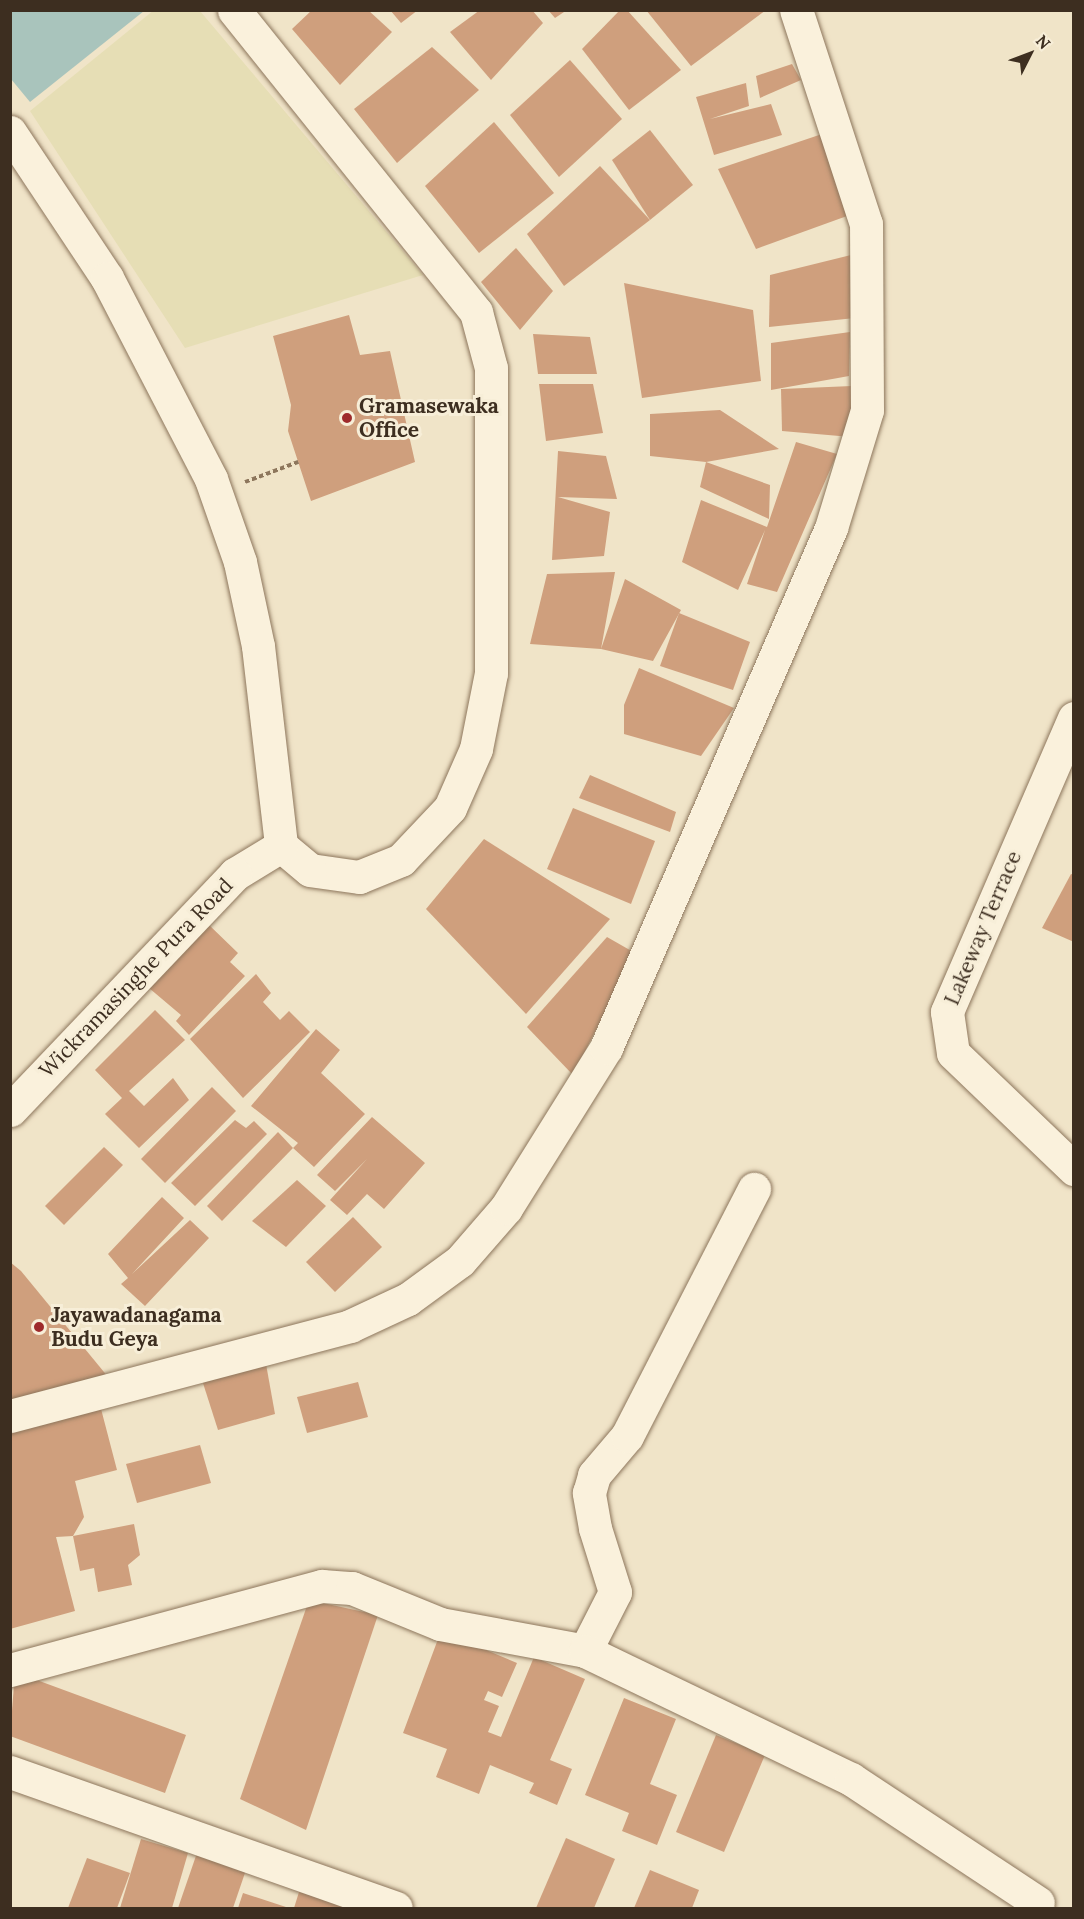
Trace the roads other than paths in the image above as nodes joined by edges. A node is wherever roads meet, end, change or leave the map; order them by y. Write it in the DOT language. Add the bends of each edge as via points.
graph roads {
  1 [pos="234,10"];
  2 [pos="796,10"];
  3 [pos="10,132"];
  4 [pos="1074,718"];
  5 [pos="281,846"];
  6 [pos="10,1110"];
  7 [pos="1074,1169"];
  8 [pos="754,1189"];
  9 [pos="10,1416"];
  10 [pos="585,1651"];
  11 [pos="10,1670"];
  12 [pos="10,1772"];
  13 [pos="1038,1903"];
  14 [pos="396,1908"];
  1 -- 5 [label="street" via="476,312 491,368 491,673 476,749 450,808 401,860 359,877 310,870"];
  2 -- 9 [label="street" via="866,224 867,410 831,528 606,1048 506,1208 460,1261 408,1299 350,1326"];
  3 -- 5 [label="street" via="107,278 211,479 240,562 258,646"];
  4 -- 7 [label="street, Lakeway Terrace" via="947,1012 953,1053"];
  5 -- 6 [label="street, Wickramasinghe Pura Road" via="235,874 197,911"];
  8 -- 10 [label="street" via="627,1436 594,1475 589,1493 595,1528 615,1592"];
  10 -- 11 [label="street" via="440,1624 352,1588 322,1586"];
  10 -- 13 [label="street" via="851,1779"];
  12 -- 14 [label="street"];
}
